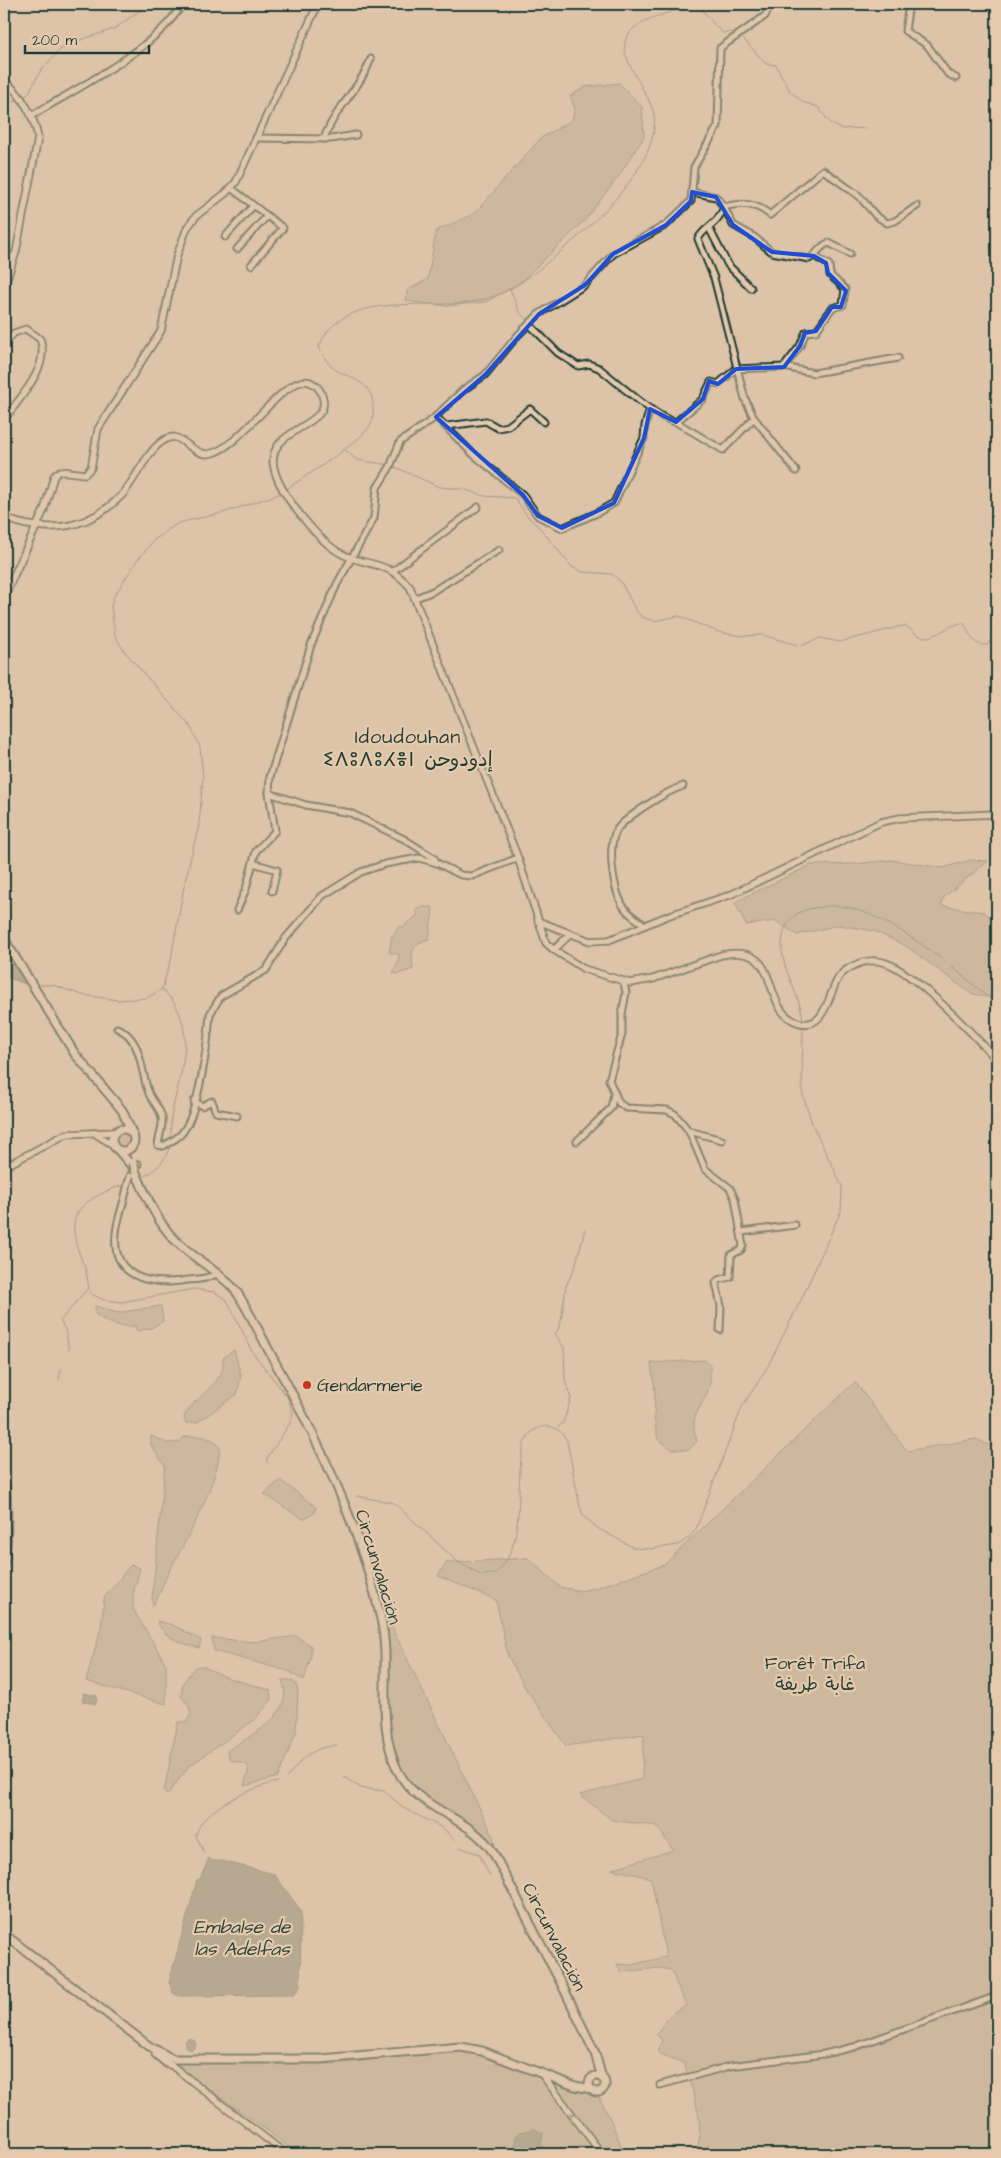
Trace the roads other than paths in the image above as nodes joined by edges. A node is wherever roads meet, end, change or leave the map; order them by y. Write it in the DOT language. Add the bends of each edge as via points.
graph roads {
  1 [pos="182,4"];
  2 [pos="318,4"];
  3 [pos="771,4"];
  4 [pos="909,4"];
  5 [pos="371,59"];
  6 [pos="956,78"];
  7 [pos="4,81"];
  8 [pos="31,116"];
  9 [pos="356,135"];
  10 [pos="256,138"];
  11 [pos="324,139"];
  12 [pos="231,188"];
  13 [pos="692,192"];
  14 [pos="253,206"];
  15 [pos="917,206"];
  16 [pos="724,207"];
  17 [pos="267,216"];
  18 [pos="708,228"];
  19 [pos="226,237"];
  20 [pos="237,250"];
  21 [pos="16,252"];
  22 [pos="850,254"];
  23 [pos="814,256"];
  24 [pos="251,264"];
  25 [pos="4,267"];
  26 [pos="6,275"];
  27 [pos="4,287"];
  28 [pos="751,288"];
  29 [pos="529,324"];
  30 [pos="4,344"];
  31 [pos="898,358"];
  32 [pos="784,367"];
  33 [pos="736,369"];
  34 [pos="650,409"];
  35 [pos="436,417"];
  36 [pos="754,418"];
  37 [pos="4,420"];
  38 [pos="544,422"];
  39 [pos="676,422"];
  40 [pos="447,426"];
  41 [pos="796,470"];
  42 [pos="478,507"];
  43 [pos="4,516"];
  44 [pos="37,526"];
  45 [pos="499,550"];
  46 [pos="350,558"];
  47 [pos="393,571"];
  48 [pos="4,597"];
  49 [pos="416,598"];
  50 [pos="683,786"];
  51 [pos="269,794"];
  52 [pos="997,814"];
  53 [pos="518,858"];
  54 [pos="253,863"];
  55 [pos="437,863"];
  56 [pos="272,892"];
  57 [pos="237,910"];
  58 [pos="538,922"];
  59 [pos="645,925"];
  60 [pos="570,934"];
  61 [pos="4,939"];
  62 [pos="554,950"];
  63 [pos="624,983"];
  64 [pos="117,1028"];
  65 [pos="997,1060"];
  66 [pos="614,1094"];
  67 [pos="114,1102"];
  68 [pos="194,1102"];
  69 [pos="237,1116"];
  70 [pos="689,1131"];
  71 [pos="117,1132"];
  72 [pos="132,1133"];
  73 [pos="95,1134"];
  74 [pos="722,1140"];
  75 [pos="577,1141"];
  76 [pos="116,1148"];
  77 [pos="132,1148"];
  78 [pos="134,1164"];
  79 [pos="4,1168"];
  80 [pos="795,1225"];
  81 [pos="742,1232"];
  82 [pos="218,1274"];
  83 [pos="720,1330"];
  84 [pos="4,1473"];
  85 [pos="4,1567"];
  86 [pos="4,1934"];
  87 [pos="997,1996"];
  88 [pos="595,2053"];
  89 [pos="172,2062"];
  90 [pos="540,2072"];
  91 [pos="602,2078"];
  92 [pos="591,2079"];
  93 [pos="572,2084"];
  94 [pos="660,2085"];
  95 [pos="591,2089"];
  96 [pos="286,2154"];
  97 [pos="602,2154"];
  1 -- 8 [label="street" via="168,23 131,55"];
  2 -- 10 [label="street"];
  3 -- 13 [label="street" via="765,16 720,48 718,126 694,167"];
  4 -- 6 [label="street" via="905,31 927,45 948,74"];
  5 -- 11 [label="street"];
  7 -- 8 [label="street" via="19,94"];
  8 -- 21 [label="street" via="38,138"];
  9 -- 11 [label="street"];
  10 -- 11 [label="street"];
  10 -- 12 [label="street"];
  12 -- 14 [label="street"];
  12 -- 44 [label="street" via="196,216 187,228 177,255 161,331 98,429 88,472 57,473"];
  13 -- 16 [label="street" via="716,197"];
  13 -- 29 [label="street" via="691,201 666,225 613,254 584,285 549,306"];
  14 -- 17 [label="street"];
  14 -- 19 [label="street"];
  15 -- 16 [label="street" via="887,223 876,216 859,196 823,170 770,215 752,205 736,203"];
  16 -- 18 [label="street" via="720,219"];
  16 -- 23 [label="street" via="733,225 772,252 809,259"];
  17 -- 20 [label="street"];
  17 -- 24 [label="street" via="283,230"];
  18 -- 28 [label="street" via="728,265"];
  18 -- 33 [label="street" via="698,239 725,318"];
  21 -- 25 [label="street"];
  21 -- 26 [label="street"];
  22 -- 23 [label="street" via="829,243 824,244"];
  23 -- 32 [label="street" via="829,265 830,275 845,289 843,304 832,308 815,331 806,332"];
  26 -- 27 [label="street"];
  29 -- 34 [label="street" via="558,353 578,366 589,364 599,368"];
  29 -- 35 [label="street" via="485,375 463,390"];
  30 -- 37 [label="street" via="14,333 26,329 40,339 43,355 36,372"];
  31 -- 32 [label="street" via="814,373"];
  32 -- 33 [label="street"];
  33 -- 36 [label="street" via="744,399"];
  33 -- 39 [label="street" via="718,384 711,382 703,399"];
  34 -- 39 [label="street" via="670,422"];
  34 -- 40 [label="street" via="644,438 614,503 562,528 538,516 523,495 473,454"];
  35 -- 40 [label="street"];
  35 -- 46 [label="street" via="400,442 378,488 374,518"];
  36 -- 39 [label="street" via="723,450"];
  36 -- 41 [label="street"];
  38 -- 40 [label="street" via="530,409 508,426 498,428 486,421"];
  42 -- 47 [label="street"];
  43 -- 44 [label="street"];
  44 -- 46 [label="street" via="56,527 86,521 121,496 164,440 174,437 202,453 212,452 242,432 293,385 305,381 317,386 323,396 322,409 316,417 283,440 276,449 274,467 314,532 337,552"];
  44 -- 48 [label="street"];
  45 -- 49 [label="street"];
  46 -- 47 [label="street" via="382,565"];
  46 -- 51 [label="street" via="309,652 272,765"];
  47 -- 49 [label="street" via="410,587"];
  49 -- 53 [label="street"];
  50 -- 59 [label="street" via="655,800 618,829 612,860 613,878 621,903"];
  51 -- 54 [label="street" via="275,831 256,851"];
  51 -- 55 [label="street" via="350,813 404,838"];
  52 -- 59 [label="street" via="900,818 881,822 730,895"];
  53 -- 55 [label="street" via="467,876"];
  53 -- 58 [label="street"];
  54 -- 56 [label="street" via="277,870"];
  54 -- 57 [label="street"];
  55 -- 68 [label="street" via="419,858 385,864 361,872 322,896 285,939 266,970 226,992 214,1004"];
  58 -- 60 [label="street"];
  58 -- 62 [label="street" via="546,943"];
  59 -- 60 [label="street" via="604,941 590,941"];
  60 -- 62 [label="street"];
  61 -- 67 [label="main road" via="86,1070"];
  62 -- 63 [label="street" via="584,969"];
  63 -- 65 [label="street" via="648,981 721,954 744,954 758,960 764,967 780,1008 791,1020 804,1023 821,1015 842,972 861,962 882,961 907,974"];
  63 -- 66 [label="street" via="622,1034 609,1080"];
  64 -- 68 [label="street" via="130,1035 136,1044 148,1091 162,1118 158,1145 166,1144 184,1130"];
  66 -- 70 [label="street" via="626,1108 672,1112"];
  66 -- 75 [label="street" via="611,1108"];
  67 -- 71 [label="main road" via="122,1120"];
  67 -- 72 [label="main road"];
  68 -- 69 [label="street" via="202,1106 212,1102 216,1112"];
  70 -- 74 [label="street"];
  70 -- 81 [label="street" via="705,1169 733,1192"];
  71 -- 72 [label="main road" via="124,1129"];
  71 -- 73 [label="street"];
  71 -- 76 [label="main road" via="113,1137"];
  72 -- 77 [label="main road" via="135,1140"];
  73 -- 76 [label="street"];
  73 -- 79 [label="street" via="80,1132 60,1137"];
  76 -- 77 [label="main road" via="124,1152"];
  76 -- 78 [label="main road"];
  77 -- 78 [label="main road"];
  78 -- 82 [label="main road, Circunvalación, bridge" via="157,1216 172,1237"];
  78 -- 82 [label="street" via="115,1241 118,1257 128,1271 146,1280 164,1282 208,1279"];
  80 -- 81 [label="street"];
  81 -- 83 [label="street" via="743,1246 731,1255 730,1277 716,1283 722,1306"];
  82 -- 88 [label="main road, Circunvalación" via="242,1302 306,1419 352,1527 382,1620 386,1721 398,1771 424,1802 469,1829 490,1848"];
  84 -- 85 [label="street"];
  86 -- 89 [label="main road"];
  87 -- 94 [label="street" via="849,2049 730,2066"];
  88 -- 91 [label="main road, Circunvalación"];
  88 -- 92 [label="main road"];
  89 -- 90 [label="main road" via="321,2059 461,2047 482,2051"];
  89 -- 96 [label="street"];
  90 -- 93 [label="main road"];
  97 -- 90 [label="street, one-way"];
  91 -- 92 [label="main road"];
  91 -- 95 [label="main road" via="605,2083 602,2090"];
  92 -- 93 [label="main road"];
  92 -- 95 [label="main road"];
  93 -- 95 [label="main road"];
}
